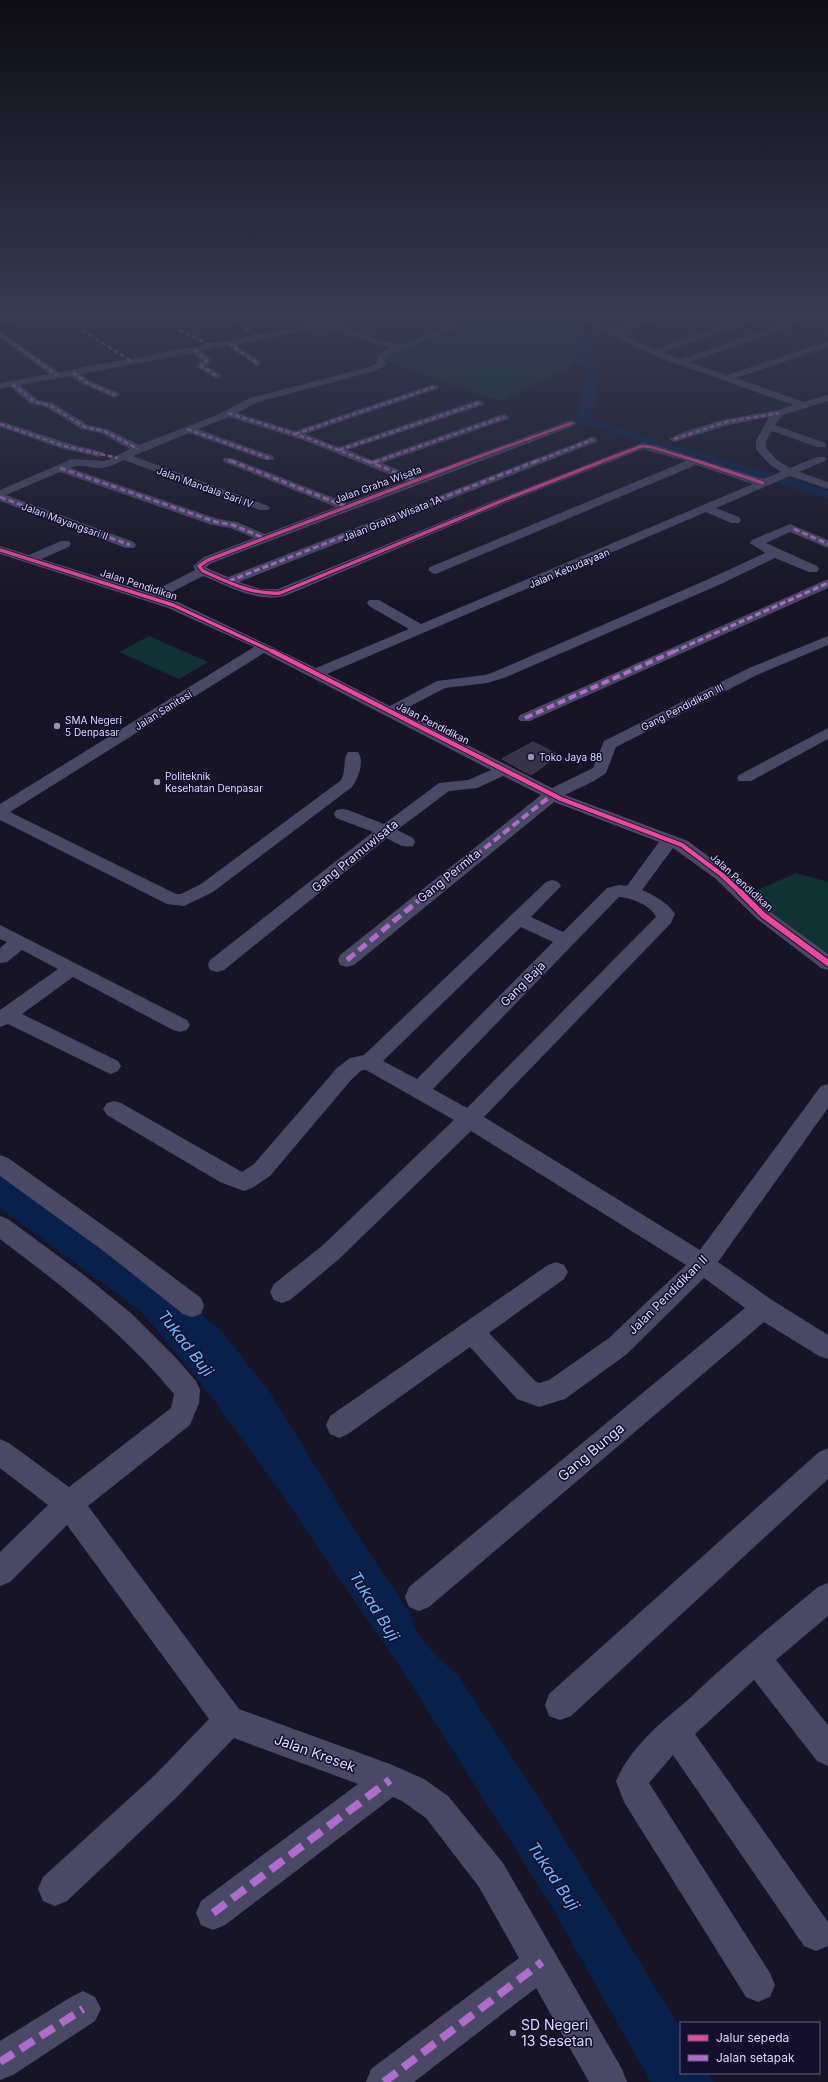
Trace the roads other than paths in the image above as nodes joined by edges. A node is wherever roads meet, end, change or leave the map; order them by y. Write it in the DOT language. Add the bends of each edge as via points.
graph roads {
  1 [pos="55,409"];
  2 [pos="236,409"];
  3 [pos="368,409"];
  4 [pos="461,409"];
  5 [pos="790,409"];
  6 [pos="228,413"];
  7 [pos="779,413"];
  8 [pos="504,417"];
  9 [pos="572,423"];
  10 [pos="0,424"];
  11 [pos="768,426"];
  12 [pos="188,429"];
  13 [pos="295,434"];
  14 [pos="674,439"];
  15 [pos="592,440"];
  16 [pos="821,445"];
  17 [pos="138,449"];
  18 [pos="339,450"];
  19 [pos="121,457"];
  20 [pos="269,458"];
  21 [pos="821,459"];
  22 [pos="228,460"];
  23 [pos="696,461"];
  24 [pos="373,463"];
  25 [pos="60,468"];
  26 [pos="785,474"];
  27 [pos="417,481"];
  28 [pos="765,483"];
  29 [pos="828,486"];
  30 [pos="0,494"];
  31 [pos="0,497"];
  32 [pos="347,507"];
  33 [pos="264,508"];
  34 [pos="708,508"];
  35 [pos="735,520"];
  36 [pos="265,538"];
  37 [pos="65,544"];
  38 [pos="828,544"];
  39 [pos="130,545"];
  40 [pos="0,550"];
  41 [pos="775,553"];
  42 [pos="30,560"];
  43 [pos="813,569"];
  44 [pos="434,570"];
  45 [pos="203,571"];
  46 [pos="229,581"];
  47 [pos="828,583"];
  48 [pos="153,598"];
  49 [pos="374,603"];
  50 [pos="421,630"];
  51 [pos="828,640"];
  52 [pos="264,647"];
  53 [pos="315,674"];
  54 [pos="389,712"];
  55 [pos="525,718"];
  56 [pos="828,734"];
  57 [pos="353,755"];
  58 [pos="503,770"];
  59 [pos="745,778"];
  60 [pos="553,794"];
  61 [pos="0,812"];
  62 [pos="342,814"];
  63 [pos="384,830"];
  64 [pos="670,840"];
  65 [pos="407,842"];
  66 [pos="552,886"];
  67 [pos="631,893"];
  68 [pos="520,919"];
  69 [pos="0,931"];
  70 [pos="566,941"];
  71 [pos="20,942"];
  72 [pos="0,957"];
  73 [pos="346,960"];
  74 [pos="828,962"];
  75 [pos="217,965"];
  76 [pos="71,969"];
  77 [pos="4,1017"];
  78 [pos="180,1025"];
  79 [pos="370,1062"];
  80 [pos="111,1066"];
  81 [pos="420,1089"];
  82 [pos="828,1092"];
  83 [pos="114,1109"];
  84 [pos="470,1119"];
  85 [pos="0,1164"];
  86 [pos="0,1226"];
  87 [pos="703,1264"];
  88 [pos="556,1272"];
  89 [pos="282,1292"];
  90 [pos="192,1306"];
  91 [pos="763,1308"];
  92 [pos="472,1332"];
  93 [pos="828,1348"];
  94 [pos="339,1425"];
  95 [pos="0,1452"];
  96 [pos="828,1461"];
  97 [pos="69,1504"];
  98 [pos="0,1572"];
  99 [pos="419,1597"];
  100 [pos="828,1597"];
  101 [pos="755,1658"];
  102 [pos="560,1705"];
  103 [pos="229,1721"];
  104 [pos="675,1732"];
  105 [pos="828,1750"];
  106 [pos="390,1780"];
  107 [pos="55,1890"];
  108 [pos="213,1913"];
  109 [pos="816,1934"];
  110 [pos="542,1962"];
  111 [pos="758,1985"];
  112 [pos="83,2010"];
  113 [pos="0,2062"];
  114 [pos="384,2082"];
  115 [pos="609,2082"];
  1 -- 17 [label="street" via="85,427 104,432"];
  2 -- 6 [label="street"];
  3 -- 13 [label="street"];
  4 -- 18 [label="street"];
  5 -- 7 [label="street"];
  6 -- 12 [label="street"];
  6 -- 13 [label="street"];
  7 -- 11 [label="street"];
  7 -- 14 [label="street" via="754,415"];
  8 -- 24 [label="street"];
  9 -- 27 [label="street, Jalan Graha Wisata"];
  10 -- 19 [label="street, Jalan Mandala Sari IV" via="64,446"];
  11 -- 16 [label="street"];
  11 -- 26 [label="street" via="761,441 761,449"];
  12 -- 17 [label="street"];
  12 -- 20 [label="street"];
  13 -- 18 [label="street"];
  15 -- 46 [label="street, Jalan Graha Wisata 1A"];
  17 -- 19 [label="street"];
  18 -- 24 [label="street"];
  19 -- 25 [label="street" via="102,465 79,461"];
  19 -- 33 [label="street, Jalan Mandala Sari IV"];
  21 -- 26 [label="street, Jalan Kebudayaan"];
  22 -- 32 [label="street"];
  23 -- 28 [label="street"];
  23 -- 44 [label="street"];
  23 -- 46 [label="street" via="651,447 637,447 280,593 258,593"];
  24 -- 27 [label="street"];
  25 -- 30 [label="street"];
  25 -- 36 [label="street"];
  26 -- 28 [label="street, Jalan Kebudayaan"];
  26 -- 29 [label="street"];
  27 -- 32 [label="street, Jalan Graha Wisata"];
  28 -- 34 [label="street, Jalan Kebudayaan"];
  31 -- 39 [label="street, Jalan Mayangsari II"];
  32 -- 36 [label="street, Jalan Graha Wisata"];
  34 -- 35 [label="street"];
  34 -- 50 [label="street, Jalan Kebudayaan"];
  36 -- 45 [label="street, Jalan Graha Wisata" via="201,563 199,566"];
  37 -- 42 [label="street"];
  38 -- 41 [label="street" via="797,530 788,529 756,543"];
  40 -- 42 [label="street, Jalan Pendidikan"];
  41 -- 43 [label="street"];
  41 -- 54 [label="street" via="499,675 487,679 442,684"];
  42 -- 48 [label="street, Jalan Pendidikan"];
  45 -- 46 [label="street"];
  45 -- 48 [label="street, Jalan Graha Wisata"];
  47 -- 55 [label="street"];
  48 -- 52 [label="street, Jalan Pendidikan"];
  49 -- 50 [label="street"];
  50 -- 53 [label="street, Jalan Kebudayaan"];
  51 -- 60 [label="street, Gang Pendidikan III" via="754,671 609,744 600,770"];
  52 -- 53 [label="street, Jalan Pendidikan"];
  52 -- 61 [label="street, Jalan Sanitasi"];
  53 -- 54 [label="street, Jalan Pendidikan"];
  54 -- 58 [label="street, Jalan Pendidikan"];
  56 -- 59 [label="street"];
  57 -- 61 [label="street" via="351,778 346,784 207,888 184,900 173,900"];
  58 -- 60 [label="street, Jalan Pendidikan"];
  58 -- 63 [label="street, Gang Pramuwisata" via="471,785 445,786"];
  60 -- 64 [label="street, Jalan Pendidikan"];
  60 -- 73 [label="street, Gang Permita"];
  62 -- 63 [label="street"];
  63 -- 65 [label="street"];
  63 -- 75 [label="street, Gang Pramuwisata" via="285,913"];
  64 -- 67 [label="street"];
  64 -- 74 [label="street, Jalan Pendidikan" via="697,855 722,875 762,915"];
  66 -- 68 [label="street"];
  67 -- 70 [label="street, Gang Baja" via="618,890 613,892"];
  67 -- 84 [label="street, Gang Baja" via="661,909 666,914 665,919"];
  68 -- 70 [label="street"];
  68 -- 79 [label="street"];
  69 -- 71 [label="street"];
  70 -- 81 [label="street, Gang Baja"];
  71 -- 72 [label="street"];
  71 -- 76 [label="street"];
  76 -- 77 [label="street"];
  76 -- 78 [label="street"];
  77 -- 80 [label="street"];
  79 -- 81 [label="street"];
  79 -- 83 [label="street" via="357,1063 344,1074 262,1170 244,1182 228,1176"];
  81 -- 84 [label="street"];
  82 -- 87 [label="street, Jalan Pendidikan II"];
  84 -- 87 [label="street"];
  84 -- 89 [label="street" via="330,1253"];
  85 -- 90 [label="street" via="113,1245"];
  86 -- 97 [label="street" via="73,1280 137,1334 187,1390 181,1416"];
  87 -- 91 [label="street"];
  87 -- 92 [label="street, Jalan Pendidikan II" via="618,1346 556,1390 539,1396 526,1390"];
  88 -- 92 [label="street"];
  91 -- 93 [label="street"];
  91 -- 99 [label="street, Gang Bunga"];
  92 -- 94 [label="street"];
  95 -- 97 [label="street"];
  96 -- 102 [label="street"];
  97 -- 98 [label="street"];
  97 -- 103 [label="street"];
  100 -- 101 [label="street"];
  101 -- 104 [label="street"];
  101 -- 105 [label="street"];
  103 -- 106 [label="street, Jalan Kresek"];
  103 -- 107 [label="street" via="166,1786"];
  104 -- 109 [label="street"];
  104 -- 111 [label="street" via="638,1771 632,1781 635,1791"];
  106 -- 108 [label="street"];
  106 -- 110 [label="street, Jalan Kresek" via="413,1790 437,1807 491,1874"];
  110 -- 114 [label="street"];
  110 -- 115 [label="street, Jalan Kresek"];
  112 -- 113 [label="street"];
}
